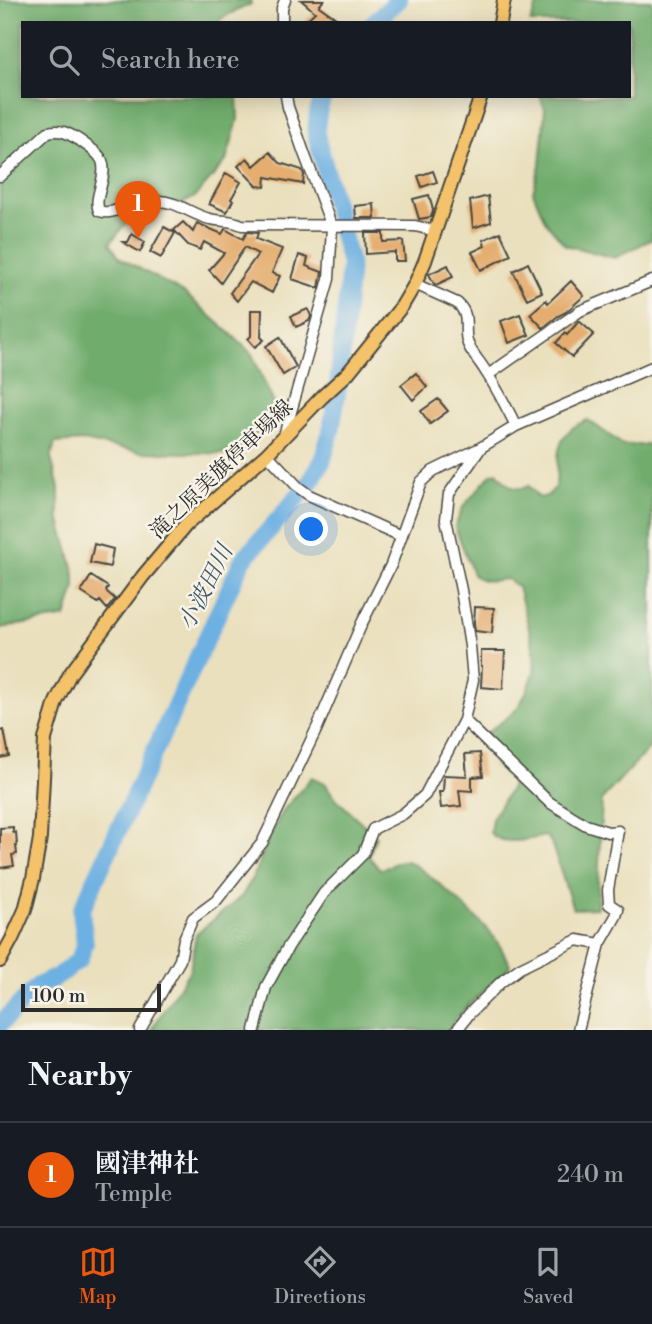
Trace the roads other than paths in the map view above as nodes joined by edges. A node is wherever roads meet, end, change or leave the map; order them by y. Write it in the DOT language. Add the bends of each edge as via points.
graph roads {
  1 [pos="285,0"];
  2 [pos="504,0"];
  3 [pos="282,21"];
  4 [pos="500,21"];
  5 [pos="287,98"];
  6 [pos="480,98"];
  7 [pos="0,176"];
  8 [pos="334,227"];
  9 [pos="436,231"];
  10 [pos="652,281"];
  11 [pos="415,284"];
  12 [pos="652,366"];
  13 [pos="488,375"];
  14 [pos="516,426"];
  15 [pos="284,437"];
  16 [pos="480,448"];
  17 [pos="267,454"];
  18 [pos="401,536"];
  19 [pos="464,720"];
  20 [pos="600,944"];
  21 [pos="0,961"];
  22 [pos="140,1030"];
  23 [pos="255,1030"];
  24 [pos="457,1030"];
  25 [pos="578,1030"];
  1 -- 3 [label="street"];
  2 -- 4 [label="main road"];
  5 -- 8 [label="street"];
  6 -- 9 [label="main road, 滝之原美旗停車場線"];
  7 -- 8 [label="street" via="48,132 57,130 67,132 103,161 105,172 97,203 103,213 141,201 159,201 242,225"];
  8 -- 9 [label="street" via="415,226"];
  8 -- 15 [label="street" via="329,279"];
  9 -- 11 [label="main road, 滝之原美旗停車場線"];
  10 -- 13 [label="street" via="580,311"];
  11 -- 13 [label="street" via="457,303 466,318 469,347"];
  11 -- 15 [label="main road, 滝之原美旗停車場線" via="348,373"];
  12 -- 14 [label="street"];
  13 -- 14 [label="street"];
  14 -- 16 [label="street"];
  15 -- 17 [label="main road, 滝之原美旗停車場線"];
  16 -- 18 [label="street" via="433,471 421,482"];
  16 -- 19 [label="street" via="449,494 446,519 470,646 473,680"];
  17 -- 18 [label="street" via="309,495"];
  17 -- 21 [label="main road, 滝之原美旗停車場線" via="186,525 70,674 46,739 33,879 25,910"];
  18 -- 22 [label="street" via="262,843 216,901 193,918 180,960"];
  19 -- 20 [label="street" via="549,802 586,825 618,831 608,890 610,904 618,910"];
  19 -- 23 [label="street" via="425,794 403,814 373,829 363,853 324,893 267,987"];
  20 -- 24 [label="street" via="567,943 520,968"];
  20 -- 25 [label="street"];
}
